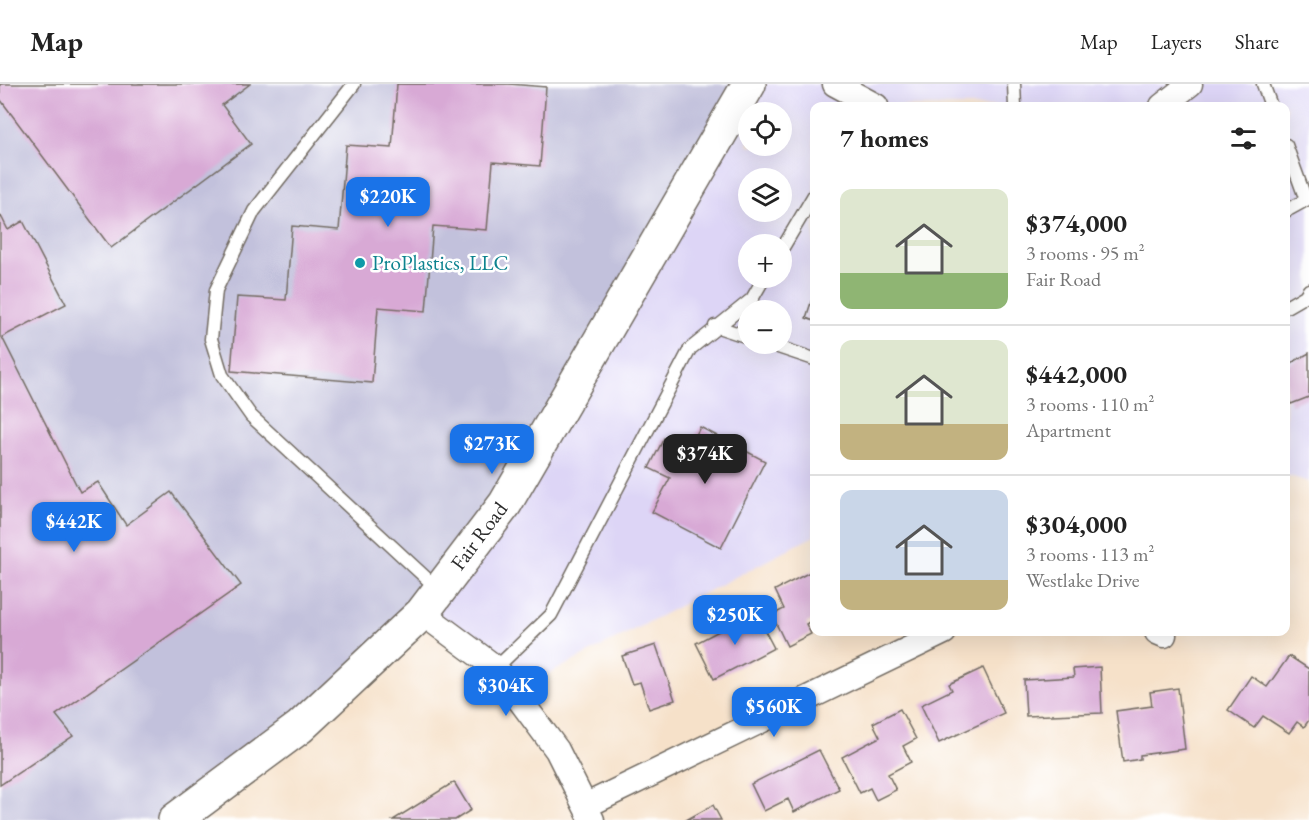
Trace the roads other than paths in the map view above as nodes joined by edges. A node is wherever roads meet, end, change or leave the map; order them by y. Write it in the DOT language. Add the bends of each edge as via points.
graph roads {
  1 [pos="354,84"];
  2 [pos="749,84"];
  3 [pos="835,84"];
  4 [pos="1014,84"];
  5 [pos="1190,84"];
  6 [pos="1263,84"];
  7 [pos="869,102"];
  8 [pos="1015,102"];
  9 [pos="1166,102"];
  10 [pos="1270,102"];
  11 [pos="1290,156"];
  12 [pos="810,202"];
  13 [pos="1308,205"];
  14 [pos="1290,210"];
  15 [pos="791,234"];
  16 [pos="758,288"];
  17 [pos="1309,290"];
  18 [pos="1290,305"];
  19 [pos="715,326"];
  20 [pos="738,334"];
  21 [pos="792,352"];
  22 [pos="810,358"];
  23 [pos="430,601"];
  24 [pos="936,636"];
  25 [pos="496,668"];
  26 [pos="589,813"];
  27 [pos="175,820"];
  1 -- 23 [label="lane" via="254,211 216,290 211,339 222,375 251,416"];
  2 -- 23 [label="main road, Fair Road" via="505,504"];
  3 -- 7 [label="street"];
  4 -- 8 [label="lane"];
  5 -- 9 [label="street"];
  6 -- 10 [label="lane"];
  11 -- 13 [label="lane"];
  12 -- 15 [label="lane"];
  13 -- 14 [label="lane"];
  16 -- 19 [label="lane" via="752,298"];
  17 -- 18 [label="lane"];
  19 -- 20 [label="lane"];
  19 -- 25 [label="lane" via="690,349 551,615"];
  21 -- 22 [label="lane"];
  23 -- 25 [label="street"];
  23 -- 27 [label="main road, Fair Road" via="300,727"];
  24 -- 26 [label="street"];
  25 -- 26 [label="street" via="557,750"];
}
